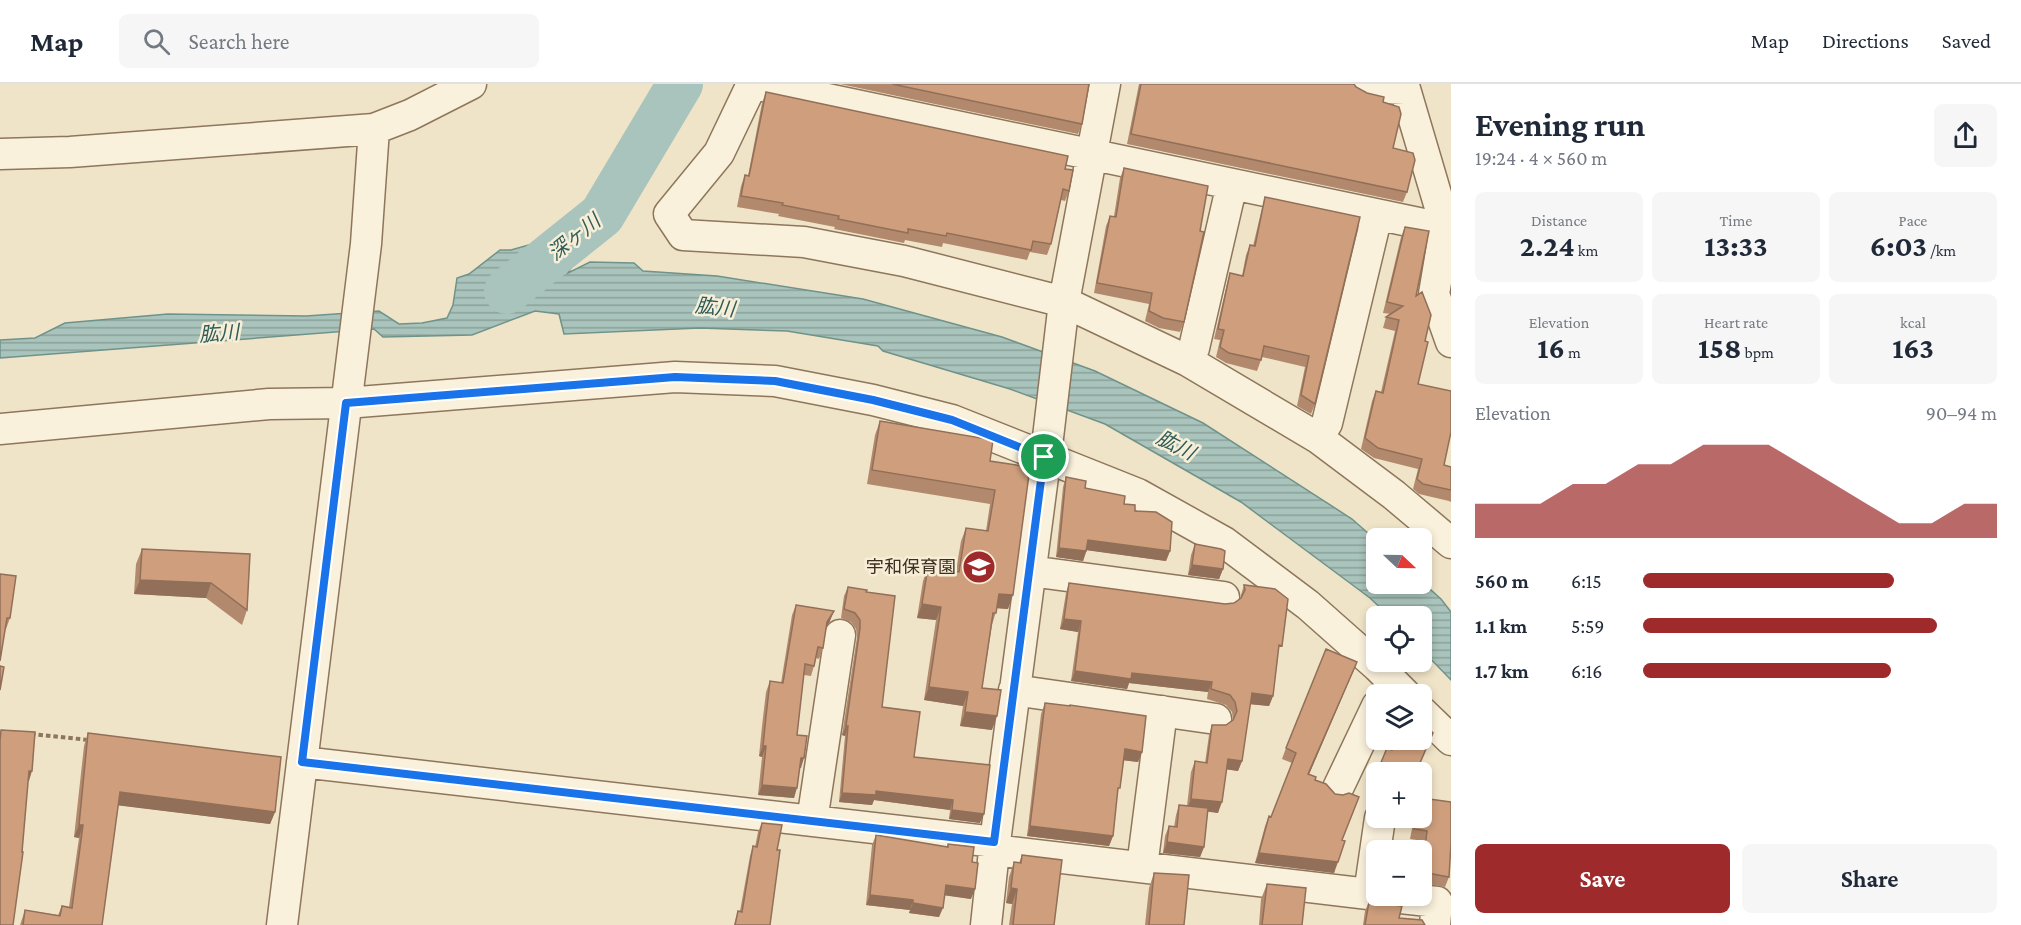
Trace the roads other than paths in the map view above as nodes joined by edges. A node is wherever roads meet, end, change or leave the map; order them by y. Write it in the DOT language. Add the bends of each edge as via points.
graph roads {
  1 [pos="471,84"];
  2 [pos="754,84"];
  3 [pos="1105,84"];
  4 [pos="1364,84"];
  5 [pos="1404,87"];
  6 [pos="374,129"];
  7 [pos="0,154"];
  8 [pos="1092,154"];
  9 [pos="1232,184"];
  10 [pos="1377,215"];
  11 [pos="1444,221"];
  12 [pos="1064,302"];
  13 [pos="1451,342"];
  14 [pos="1188,361"];
  15 [pos="346,396"];
  16 [pos="0,429"];
  17 [pos="1318,438"];
  18 [pos="1046,452"];
  19 [pos="1451,543"];
  20 [pos="1030,571"];
  21 [pos="1224,597"];
  22 [pos="840,635"];
  23 [pos="1387,684"];
  24 [pos="1014,690"];
  25 [pos="1162,711"];
  26 [pos="1216,719"];
  27 [pos="1432,722"];
  28 [pos="1366,729"];
  29 [pos="1451,740"];
  30 [pos="302,762"];
  31 [pos="1338,788"];
  32 [pos="812,821"];
  33 [pos="994,846"];
  34 [pos="1142,867"];
  35 [pos="1366,894"];
  36 [pos="1432,901"];
  37 [pos="282,925"];
  38 [pos="986,925"];
  39 [pos="1435,925"];
  1 -- 6 [label="street"];
  2 -- 8 [label="street"];
  2 -- 12 [label="street" via="719,153 669,214 683,234 804,242 904,261"];
  3 -- 8 [label="street"];
  4 -- 5 [label="street"];
  5 -- 11 [label="street"];
  6 -- 7 [label="street"];
  6 -- 15 [label="street" via="366,244"];
  8 -- 9 [label="street"];
  8 -- 12 [label="street"];
  9 -- 10 [label="street"];
  9 -- 14 [label="street"];
  10 -- 11 [label="street" via="1423,224"];
  10 -- 17 [label="street" via="1327,423"];
  11 -- 13 [label="street" via="1434,294"];
  12 -- 14 [label="street"];
  12 -- 18 [label="street"];
  14 -- 17 [label="street"];
  15 -- 16 [label="street"];
  15 -- 18 [label="street" via="675,377 775,381 952,420"];
  15 -- 30 [label="street"];
  17 -- 19 [label="street"];
  18 -- 20 [label="street"];
  18 -- 23 [label="street" via="1138,494 1224,542 1308,605"];
  20 -- 21 [label="street"];
  20 -- 24 [label="street"];
  22 -- 32 [label="street"];
  24 -- 25 [label="street"];
  24 -- 33 [label="street"];
  25 -- 26 [label="street"];
  25 -- 34 [label="street"];
  27 -- 29 [label="street"];
  28 -- 31 [label="street"];
  30 -- 32 [label="street"];
  30 -- 37 [label="street"];
  32 -- 33 [label="street"];
  33 -- 34 [label="street"];
  33 -- 38 [label="street"];
  34 -- 35 [label="street"];
  36 -- 39 [label="street" via="1437,902"];
}
